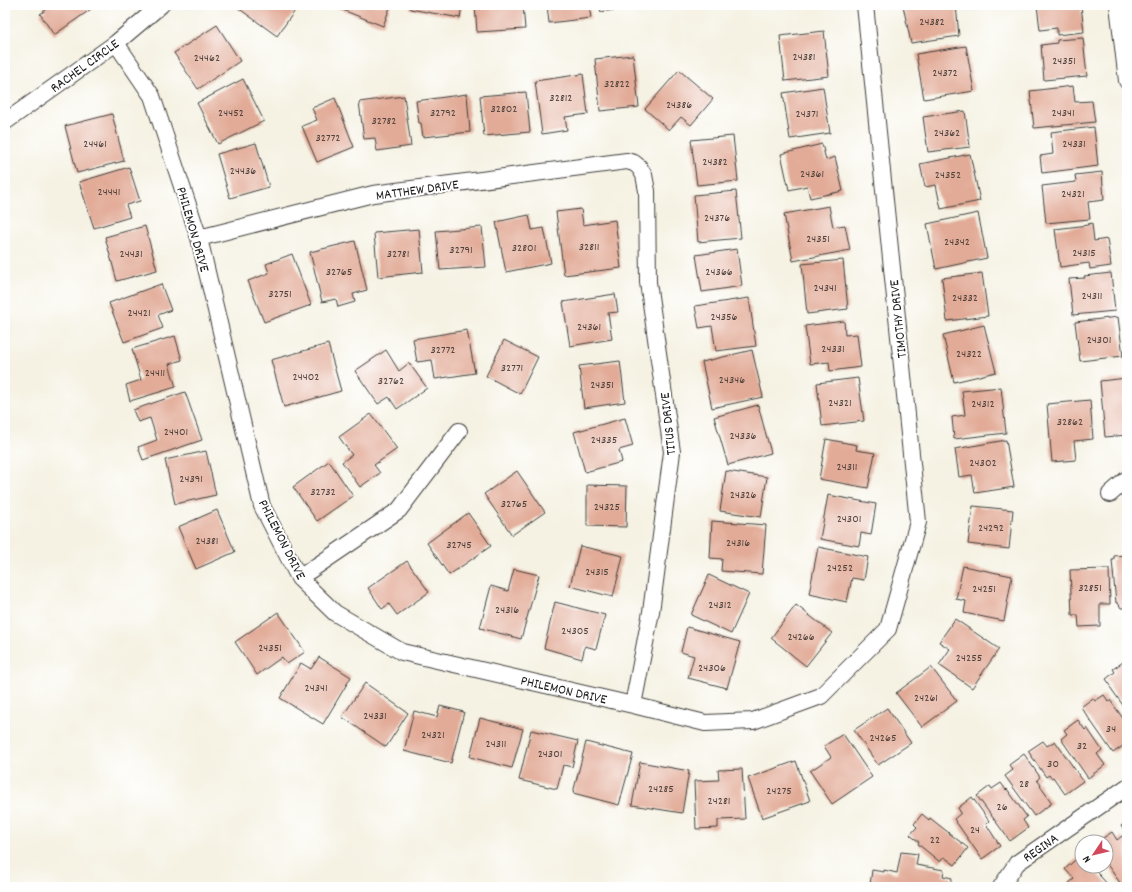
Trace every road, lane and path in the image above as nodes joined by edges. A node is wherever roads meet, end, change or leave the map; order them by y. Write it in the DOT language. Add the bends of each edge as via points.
graph roads {
  1 [pos="161,5"];
  2 [pos="865,5"];
  3 [pos="1118,5"];
  4 [pos="116,43"];
  5 [pos="1127,81"];
  6 [pos="5,122"];
  7 [pos="639,167"];
  8 [pos="199,238"];
  9 [pos="459,432"];
  10 [pos="1127,479"];
  11 [pos="1110,494"];
  12 [pos="299,578"];
  13 [pos="888,629"];
  14 [pos="633,705"];
  15 [pos="1127,787"];
  16 [pos="1001,887"];
  1 -- 4 [label="street, RACHEL CIRCLE"];
  2 -- 13 [label="street, TIMOTHY DRIVE" via="918,522"];
  3 -- 5 [label="street"];
  4 -- 6 [label="street, RACHEL CIRCLE"];
  4 -- 8 [label="street, PHILEMON DRIVE" via="152,96"];
  7 -- 8 [label="street, MATTHEW DRIVE" via="627,161 373,194"];
  7 -- 14 [label="street, TITUS DRIVE" via="644,175 647,191 648,282 672,452 651,612"];
  8 -- 12 [label="street, PHILEMON DRIVE" via="262,506"];
  9 -- 12 [label="street" via="400,510"];
  10 -- 11 [label="street"];
  12 -- 14 [label="street, PHILEMON DRIVE" via="335,613 402,652"];
  13 -- 14 [label="street, PHILEMON DRIVE" via="821,696 753,721 705,723"];
  15 -- 16 [label="street, REGINA" via="1017,863"];
}
